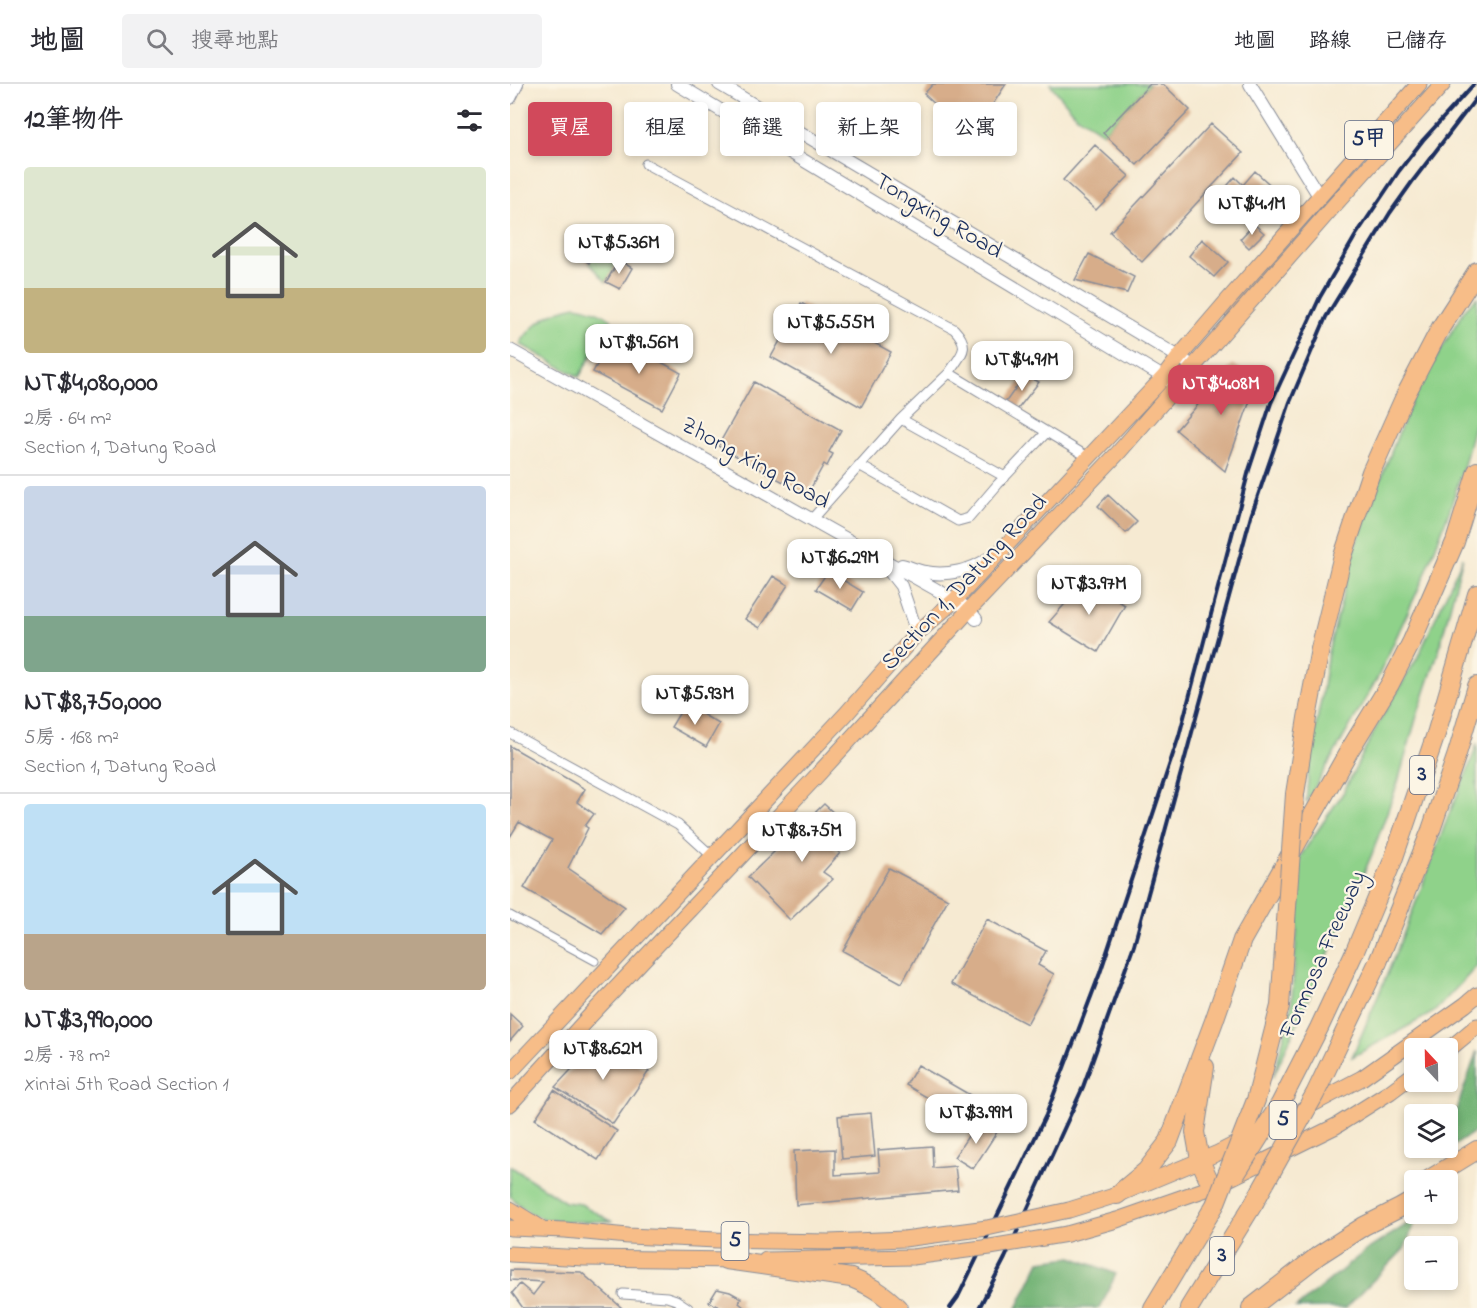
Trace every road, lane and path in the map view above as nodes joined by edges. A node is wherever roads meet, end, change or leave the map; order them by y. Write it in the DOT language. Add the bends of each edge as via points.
graph roads {
  1 [pos="517,84"];
  2 [pos="677,84"];
  3 [pos="719,84"];
  4 [pos="1250,84"];
  5 [pos="1419,84"];
  6 [pos="1443,84"];
  7 [pos="510,98"];
  8 [pos="646,164"];
  9 [pos="1319,196"];
  10 [pos="1331,209"];
  11 [pos="1477,271"];
  12 [pos="510,350"];
  13 [pos="1179,357"];
  14 [pos="1194,367"];
  15 [pos="949,373"];
  16 [pos="1164,377"];
  17 [pos="1178,386"];
  18 [pos="902,419"];
  19 [pos="1047,432"];
  20 [pos="1088,457"];
  21 [pos="859,465"];
  22 [pos="1477,471"];
  23 [pos="1005,477"];
  24 [pos="811,520"];
  25 [pos="1003,548"];
  26 [pos="878,558"];
  27 [pos="1477,594"];
  28 [pos="955,600"];
  29 [pos="972,614"];
  30 [pos="917,633"];
  31 [pos="1477,686"];
  32 [pos="846,714"];
  33 [pos="861,727"];
  34 [pos="510,733"];
  35 [pos="712,856"];
  36 [pos="510,915"];
  37 [pos="595,961"];
  38 [pos="590,987"];
  39 [pos="1477,995"];
  40 [pos="609,996"];
  41 [pos="1214,1021"];
  42 [pos="1477,1026"];
  43 [pos="1458,1042"];
  44 [pos="510,1072"];
  45 [pos="1404,1082"];
  46 [pos="515,1099"];
  47 [pos="510,1114"];
  48 [pos="1477,1150"];
  49 [pos="1200,1160"];
  50 [pos="1477,1162"];
  51 [pos="1444,1170"];
  52 [pos="1458,1173"];
  53 [pos="1212,1187"];
  54 [pos="1117,1195"];
  55 [pos="1404,1195"];
  56 [pos="1215,1205"];
  57 [pos="1404,1205"];
  58 [pos="510,1209"];
  59 [pos="1364,1226"];
  60 [pos="510,1228"];
  61 [pos="544,1229"];
  62 [pos="510,1254"];
  63 [pos="726,1260"];
  64 [pos="623,1294"];
  65 [pos="893,1303"];
  66 [pos="688,1308"];
  67 [pos="1153,1308"];
  68 [pos="1189,1308"];
  69 [pos="1251,1308"];
  1 -- 7 [label="street"];
  2 -- 16 [label="street, Tongxing Road"];
  3 -- 13 [label="street, Tongxing Road"];
  4 -- 9 [label="street"];
  5 -- 9 [label="main road, Section 1, Datung Road / 5甲"];
  6 -- 10 [label="main road, Section 1, Datung Road / 5甲"];
  8 -- 15 [label="street" via="954,329 963,339 964,348"];
  9 -- 10 [label="street"];
  9 -- 13 [label="main road, Section 1, Datung Road / 5甲"];
  10 -- 14 [label="main road, Section 1, Datung Road / 5甲"];
  11 -- 56 [label="highway, bridge" via="1440,327 1405,396 1371,472 1342,559 1320,649 1295,794 1280,1006 1256,1100"];
  12 -- 24 [label="street, Zhong Xing Road"];
  13 -- 14 [label="street, Tongxing Road"];
  13 -- 16 [label="main road, Section 1, Datung Road / 5甲"];
  14 -- 17 [label="main road, Section 1, Datung Road / 5甲"];
  15 -- 18 [label="street"];
  15 -- 19 [label="street"];
  16 -- 17 [label="street, Tongxing Road"];
  16 -- 20 [label="main road, Section 1, Datung Road / 5甲"];
  17 -- 29 [label="main road, Section 1, Datung Road / 5甲"];
  18 -- 21 [label="street"];
  18 -- 23 [label="street"];
  19 -- 20 [label="street"];
  19 -- 23 [label="street"];
  20 -- 25 [label="main road, Section 1, Datung Road / 5甲"];
  21 -- 23 [label="street" via="958,521 969,518"];
  21 -- 24 [label="street"];
  22 -- 41 [label="highway" via="1455,542 1412,641 1242,940"];
  24 -- 26 [label="street, Zhong Xing Road"];
  25 -- 26 [label="street" via="979,565 954,572 926,572"];
  25 -- 28 [label="main road, Section 1, Datung Road / 5甲"];
  26 -- 28 [label="street, Zhong Xing Road"];
  26 -- 30 [label="street" via="901,586"];
  27 -- 56 [label="highway, Formosa Freeway / 3, bridge" via="1436,734 1393,860 1355,951 1280,1104"];
  28 -- 29 [label="street, Zhong Xing Road"];
  28 -- 30 [label="main road, Section 1, Datung Road / 5甲"];
  29 -- 33 [label="main road, Section 1, Datung Road / 5甲"];
  30 -- 32 [label="main road, Section 1, Datung Road / 5甲"];
  31 -- 68 [label="highway, Formosa Freeway / 3, bridge" via="1431,830 1378,962 1315,1094"];
  32 -- 33 [label="main road"];
  32 -- 35 [label="main road, Section 1, Datung Road / 5甲"];
  33 -- 40 [label="main road, Section 1, Datung Road / 5甲"];
  34 -- 35 [label="street" via="678,825"];
  35 -- 38 [label="main road, Section 1, Datung Road / 5甲"];
  36 -- 37 [label="street"];
  38 -- 40 [label="street"];
  38 -- 44 [label="main road, Section 1, Datung Road / 5甲"];
  39 -- 49 [label="main road, 5" via="1362,1078"];
  40 -- 46 [label="main road, Section 1, Datung Road / 5甲"];
  41 -- 49 [label="highway" via="1195,1132"];
  41 -- 54 [label="highway" via="1168,1141 1146,1171"];
  42 -- 43 [label="main road"];
  45 -- 53 [label="main road, 5" via="1336,1126"];
  46 -- 47 [label="main road, Section 1, Datung Road"];
  48 -- 51 [label="highway"];
  49 -- 53 [label="highway"];
  49 -- 54 [label="main road, 5"];
  50 -- 52 [label="highway"];
  53 -- 63 [label="main road, 5, bridge" via="1067,1234 990,1247 913,1257"];
  54 -- 61 [label="main road, 5, bridge" via="987,1228 904,1239 717,1240"];
  55 -- 59 [label="highway"];
  56 -- 67 [label="highway, Formosa Freeway / 3"];
  57 -- 59 [label="highway"];
  58 -- 61 [label="main road"];
  59 -- 69 [label="highway"];
  60 -- 61 [label="main road, 5"];
  62 -- 63 [label="main road, 5"];
  63 -- 65 [label="highway" via="851,1278 870,1285"];
  64 -- 66 [label="street" via="667,1297"];
}
